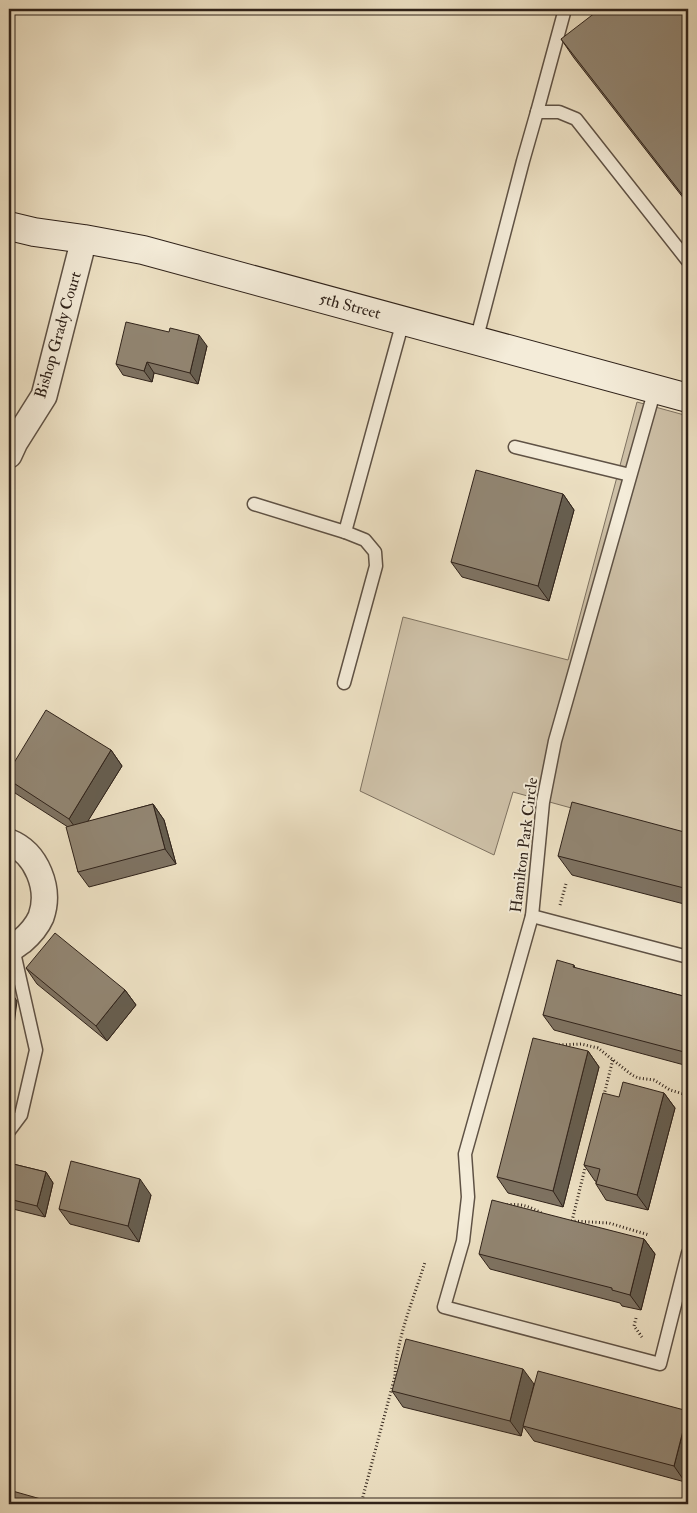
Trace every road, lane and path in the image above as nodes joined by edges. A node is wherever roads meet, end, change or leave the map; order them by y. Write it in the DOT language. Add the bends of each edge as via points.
graph roads {
  1 [pos="565,9"];
  2 [pos="537,112"];
  3 [pos="9,226"];
  4 [pos="84,239"];
  5 [pos="688,261"];
  6 [pos="403,321"];
  7 [pos="476,341"];
  8 [pos="654,389"];
  9 [pos="688,398"];
  10 [pos="515,447"];
  11 [pos="9,455"];
  12 [pos="630,475"];
  13 [pos="254,504"];
  14 [pos="345,532"];
  15 [pos="344,683"];
  16 [pos="9,842"];
  17 [pos="566,884"];
  18 [pos="560,907"];
  19 [pos="532,916"];
  20 [pos="11,949"];
  21 [pos="688,957"];
  22 [pos="556,1045"];
  23 [pos="613,1060"];
  24 [pos="687,1095"];
  25 [pos="603,1098"];
  26 [pos="9,1131"];
  27 [pos="586,1164"];
  28 [pos="499,1206"];
  29 [pos="544,1214"];
  30 [pos="567,1220"];
  31 [pos="572,1221"];
  32 [pos="649,1235"];
  33 [pos="688,1253"];
  34 [pos="425,1262"];
  35 [pos="636,1318"];
  36 [pos="642,1337"];
  37 [pos="361,1504"];
  1 -- 2 [label="lane"];
  2 -- 5 [label="lane" via="559,112 576,119"];
  2 -- 7 [label="lane"];
  3 -- 4 [label="street, 5th Street"];
  4 -- 6 [label="street, 5th Street" via="143,250"];
  4 -- 11 [label="street, Bishop Grady Court" via="44,396"];
  6 -- 7 [label="street, 5th Street"];
  6 -- 14 [label="lane"];
  7 -- 8 [label="street, 5th Street"];
  8 -- 9 [label="street, 5th Street"];
  8 -- 12 [label="lane, Hamilton Park Circle"];
  10 -- 12 [label="lane"];
  12 -- 19 [label="lane, Hamilton Park Circle" via="555,741 544,802"];
  13 -- 14 [label="lane"];
  14 -- 15 [label="lane" via="365,540 375,552 376,566"];
  16 -- 20 [label="street" via="31,858 41,876 44,896 40,917 29,935"];
  17 -- 18 [label="path"];
  19 -- 21 [label="lane"];
  19 -- 33 [label="lane, Hamilton Park Circle" via="465,1154 468,1197 463,1241 444,1307 660,1364"];
  20 -- 26 [label="lane" via="36,1050 21,1115"];
  22 -- 23 [label="path" via="591,1046"];
  23 -- 24 [label="path" via="638,1078 654,1080"];
  23 -- 25 [label="path"];
  27 -- 31 [label="path"];
  28 -- 29 [label="path" via="529,1206"];
  30 -- 31 [label="path"];
  31 -- 32 [label="path" via="609,1224"];
  34 -- 37 [label="path" via="400,1342 395,1376"];
  35 -- 36 [label="path" via="634,1326"];
}
